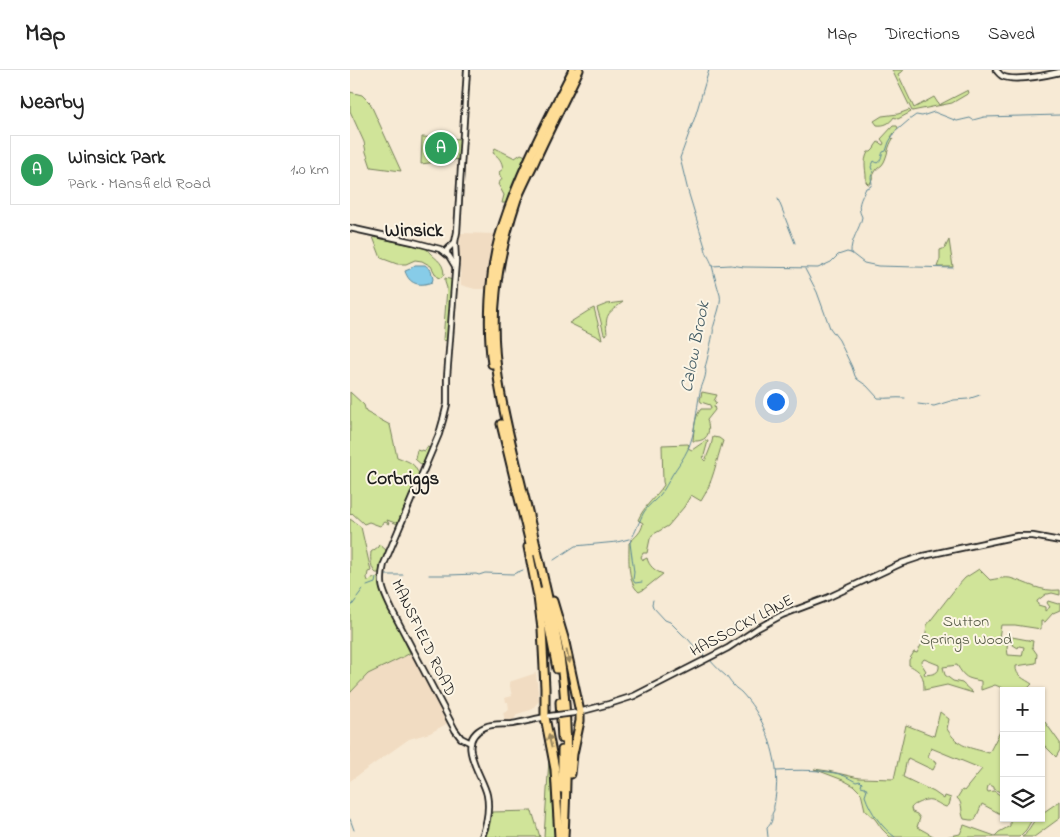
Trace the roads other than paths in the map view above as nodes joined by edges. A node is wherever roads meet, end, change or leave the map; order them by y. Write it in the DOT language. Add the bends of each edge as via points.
graph roads {
  1 [pos="467,70"];
  2 [pos="573,70"];
  3 [pos="579,70"];
  4 [pos="996,71"];
  5 [pos="1060,72"];
  6 [pos="350,228"];
  7 [pos="455,242"];
  8 [pos="448,252"];
  9 [pos="455,252"];
  10 [pos="455,266"];
  11 [pos="524,520"];
  12 [pos="1060,541"];
  13 [pos="536,546"];
  14 [pos="577,712"];
  15 [pos="548,717"];
  16 [pos="471,743"];
  17 [pos="482,837"];
  18 [pos="562,837"];
  1 -- 7 [label="main road, MANSFIELD ROAD"];
  2 -- 11 [label="highway" via="534,146 513,196 499,240 490,298 490,350 495,390"];
  3 -- 13 [label="highway" via="518,198 504,242 496,294 494,340 499,389"];
  4 -- 5 [label="main road" via="1007,78"];
  6 -- 8 [label="main road"];
  7 -- 8 [label="main road"];
  7 -- 9 [label="main road, MANSFIELD ROAD"];
  8 -- 9 [label="main road" via="452,256"];
  8 -- 9 [label="main road" via="453,248"];
  8 -- 10 [label="main road"];
  9 -- 10 [label="main road, MANSFIELD ROAD"];
  10 -- 16 [label="main road, MANSFIELD ROAD" via="447,404 436,441 384,564 381,580 392,610 455,730"];
  11 -- 15 [label="highway" via="542,629"];
  11 -- 18 [label="highway" via="559,681"];
  12 -- 14 [label="main road, HASSOCKY LANE" via="1017,536 902,563 782,615 728,648 634,696"];
  13 -- 14 [label="highway, one-way" via="564,638"];
  13 -- 18 [label="highway" via="555,628 563,681 567,742"];
  14 -- 15 [label="main road, HASSOCKY LANE, bridge"];
  14 -- 18 [label="highway" via="580,721 573,754 568,818"];
  15 -- 16 [label="main road, HASSOCKY LANE" via="488,726 476,734"];
  18 -- 15 [label="highway, one-way"];
  16 -- 17 [label="main road" via="472,761 487,795 488,816"];
}
